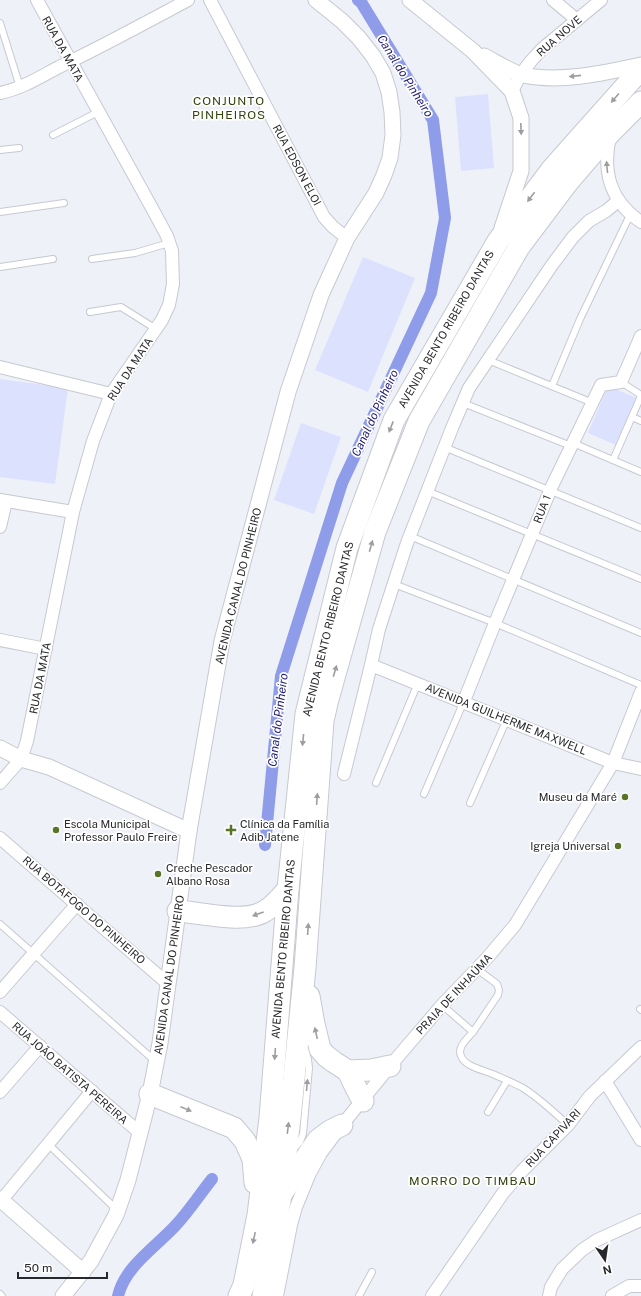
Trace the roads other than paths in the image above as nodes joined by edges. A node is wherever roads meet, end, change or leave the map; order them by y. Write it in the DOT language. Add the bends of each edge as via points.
graph roads {
  1 [pos="37,0"];
  2 [pos="188,0"];
  3 [pos="210,0"];
  4 [pos="316,0"];
  5 [pos="410,0"];
  6 [pos="553,0"];
  7 [pos="600,0"];
  8 [pos="577,20"];
  9 [pos="0,23"];
  10 [pos="474,52"];
  11 [pos="70,62"];
  12 [pos="641,65"];
  13 [pos="641,69"];
  14 [pos="521,74"];
  15 [pos="20,87"];
  16 [pos="512,91"];
  17 [pos="0,93"];
  18 [pos="641,102"];
  19 [pos="98,112"];
  20 [pos="611,132"];
  21 [pos="53,135"];
  22 [pos="19,148"];
  23 [pos="0,150"];
  24 [pos="618,201"];
  25 [pos="64,203"];
  26 [pos="0,212"];
  27 [pos="630,215"];
  28 [pos="641,222"];
  29 [pos="347,238"];
  30 [pos="498,241"];
  31 [pos="169,243"];
  32 [pos="53,259"];
  33 [pos="92,259"];
  34 [pos="0,267"];
  35 [pos="90,312"];
  36 [pos="156,328"];
  37 [pos="641,336"];
  38 [pos="488,360"];
  39 [pos="0,367"];
  40 [pos="621,382"];
  41 [pos="552,386"];
  42 [pos="112,394"];
  43 [pos="641,396"];
  44 [pos="463,403"];
  45 [pos="593,403"];
  46 [pos="632,417"];
  47 [pos="641,421"];
  48 [pos="572,445"];
  49 [pos="444,446"];
  50 [pos="613,460"];
  51 [pos="641,472"];
  52 [pos="550,490"];
  53 [pos="427,491"];
  54 [pos="3,500"];
  55 [pos="73,512"];
  56 [pos="0,527"];
  57 [pos="641,528"];
  58 [pos="532,534"];
  59 [pos="410,536"];
  60 [pos="513,578"];
  61 [pos="641,579"];
  62 [pos="394,584"];
  63 [pos="495,623"];
  64 [pos="641,633"];
  65 [pos="0,640"];
  66 [pos="46,649"];
  67 [pos="371,665"];
  68 [pos="418,683"];
  69 [pos="641,685"];
  70 [pos="641,692"];
  71 [pos="464,701"];
  72 [pos="507,719"];
  73 [pos="0,748"];
  74 [pos="22,758"];
  75 [pos="613,763"];
  76 [pos="641,769"];
  77 [pos="344,774"];
  78 [pos="0,783"];
  79 [pos="376,783"];
  80 [pos="424,794"];
  81 [pos="470,803"];
  82 [pos="189,831"];
  83 [pos="0,838"];
  84 [pos="288,889"];
  85 [pos="77,904"];
  86 [pos="178,911"];
  87 [pos="0,924"];
  88 [pos="33,954"];
  89 [pos="305,968"];
  90 [pos="477,969"];
  91 [pos="167,983"];
  92 [pos="0,992"];
  93 [pos="442,1005"];
  94 [pos="0,1012"];
  95 [pos="473,1032"];
  96 [pos="40,1046"];
  97 [pos="641,1047"];
  98 [pos="156,1062"];
  99 [pos="390,1066"];
  100 [pos="348,1071"];
  101 [pos="507,1081"];
  102 [pos="605,1081"];
  103 [pos="92,1091"];
  104 [pos="0,1092"];
  105 [pos="150,1094"];
  106 [pos="363,1101"];
  107 [pos="488,1112"];
  108 [pos="342,1125"];
  109 [pos="568,1125"];
  110 [pos="140,1133"];
  111 [pos="641,1140"];
  112 [pos="48,1144"];
  113 [pos="281,1195"];
  114 [pos="1,1200"];
  115 [pos="117,1210"];
  116 [pos="258,1215"];
  117 [pos="641,1220"];
  118 [pos="83,1272"];
  119 [pos="372,1272"];
  120 [pos="641,1286"];
  121 [pos="242,1290"];
  122 [pos="268,1295"];
  123 [pos="63,1296"];
  124 [pos="359,1296"];
  125 [pos="432,1296"];
  126 [pos="549,1296"];
  127 [pos="612,1296"];
  1 -- 11 [label="street, RUA DA MATA"];
  2 -- 11 [label="street"];
  3 -- 29 [label="street, RUA EDSON ELOI" via="324,217"];
  4 -- 29 [label="street, AVENIDA CANAL DO PINHEIRO" via="342,21 373,56 383,73 392,112 393,135 390,158 384,175 376,193"];
  5 -- 10 [label="street"];
  6 -- 8 [label="street"];
  7 -- 8 [label="street, RUA NOVE"];
  8 -- 14 [label="street, RUA NOVE" via="542,49"];
  9 -- 15 [label="lane"];
  10 -- 14 [label="street"];
  10 -- 16 [label="street"];
  11 -- 15 [label="street"];
  11 -- 19 [label="street, RUA DA MATA"];
  12 -- 14 [label="street, one-way" via="598,74 560,78"];
  13 -- 30 [label="highway, AVENIDA BENTO RIBEIRO DANTAS, one-way" via="552,169"];
  14 -- 16 [label="street, RUA NOVE"];
  15 -- 17 [label="street"];
  16 -- 30 [label="street, one-way" via="521,118 521,171"];
  18 -- 20 [label="highway, AVENIDA BENTO RIBEIRO DANTAS"];
  19 -- 21 [label="lane"];
  19 -- 31 [label="street, RUA DA MATA"];
  24 -- 20 [label="street, one-way" via="607,168"];
  89 -- 20 [label="highway, AVENIDA BENTO RIBEIRO DANTAS, one-way" via="324,712 375,532 419,421 519,247 568,182"];
  22 -- 23 [label="lane"];
  24 -- 27 [label="street"];
  24 -- 38 [label="street" via="589,221 563,249"];
  25 -- 26 [label="lane"];
  27 -- 28 [label="street"];
  27 -- 41 [label="lane" via="580,319"];
  29 -- 82 [label="street, AVENIDA CANAL DO PINHEIRO" via="321,295 288,392 222,641"];
  30 -- 84 [label="highway, AVENIDA BENTO RIBEIRO DANTAS, one-way" via="394,420 353,528 306,714"];
  31 -- 33 [label="lane" via="135,253"];
  31 -- 36 [label="street, RUA DA MATA" via="172,251 173,284 168,305"];
  32 -- 34 [label="lane"];
  35 -- 36 [label="lane" via="121,307"];
  36 -- 42 [label="street, RUA DA MATA"];
  37 -- 40 [label="street"];
  38 -- 41 [label="lane"];
  38 -- 44 [label="street" via="469,388"];
  39 -- 42 [label="street"];
  40 -- 43 [label="lane"];
  40 -- 45 [label="street, RUA 1" via="601,385"];
  41 -- 45 [label="lane"];
  42 -- 55 [label="street, RUA DA MATA" via="93,441"];
  43 -- 46 [label="lane"];
  44 -- 48 [label="lane"];
  44 -- 49 [label="street"];
  45 -- 48 [label="street, RUA 1"];
  46 -- 47 [label="lane"];
  46 -- 50 [label="lane"];
  48 -- 50 [label="lane"];
  48 -- 52 [label="street, RUA 1"];
  49 -- 52 [label="lane"];
  49 -- 53 [label="street"];
  50 -- 51 [label="lane"];
  52 -- 57 [label="lane"];
  52 -- 58 [label="street, RUA 1"];
  53 -- 58 [label="lane"];
  53 -- 59 [label="street"];
  54 -- 55 [label="street"];
  54 -- 56 [label="street"];
  55 -- 66 [label="street, RUA DA MATA"];
  58 -- 60 [label="street, RUA 1"];
  58 -- 61 [label="lane"];
  59 -- 60 [label="lane"];
  59 -- 62 [label="street"];
  60 -- 63 [label="street, RUA 1"];
  60 -- 64 [label="lane"];
  62 -- 63 [label="lane"];
  62 -- 67 [label="street" via="379,629"];
  63 -- 69 [label="lane"];
  63 -- 71 [label="street, RUA 1"];
  65 -- 66 [label="street"];
  66 -- 74 [label="street, RUA DA MATA" via="28,741"];
  67 -- 68 [label="street, AVENIDA GUILHERME MAXWELL"];
  67 -- 77 [label="street"];
  68 -- 71 [label="street, AVENIDA GUILHERME MAXWELL"];
  68 -- 79 [label="lane"];
  70 -- 75 [label="street, PRAIA DE INHAÚMA"];
  71 -- 72 [label="street, AVENIDA GUILHERME MAXWELL"];
  71 -- 80 [label="lane"];
  72 -- 75 [label="street, AVENIDA GUILHERME MAXWELL"];
  72 -- 81 [label="lane"];
  73 -- 74 [label="street"];
  74 -- 78 [label="street, RUA DA MATA"];
  74 -- 82 [label="street" via="49,767"];
  75 -- 76 [label="street, AVENIDA GUILHERME MAXWELL"];
  75 -- 90 [label="street, PRAIA DE INHAÚMA" via="515,925"];
  82 -- 86 [label="street, AVENIDA CANAL DO PINHEIRO"];
  83 -- 85 [label="street, RUA BOTAFOGO DO PINHEIRO"];
  84 -- 86 [label="highway, one-way" via="271,907 253,916 234,917"];
  84 -- 116 [label="highway, AVENIDA BENTO RIBEIRO DANTAS, one-way" via="270,1118"];
  85 -- 88 [label="street"];
  85 -- 91 [label="street, RUA BOTAFOGO DO PINHEIRO"];
  86 -- 91 [label="street, AVENIDA CANAL DO PINHEIRO"];
  87 -- 88 [label="lane"];
  88 -- 92 [label="street"];
  88 -- 98 [label="lane"];
  100 -- 89 [label="highway, one-way" via="320,1049"];
  113 -- 89 [label="highway, AVENIDA BENTO RIBEIRO DANTAS, one-way"];
  90 -- 93 [label="street, PRAIA DE INHAÚMA"];
  90 -- 95 [label="lane" via="497,984 499,990"];
  91 -- 98 [label="street, AVENIDA CANAL DO PINHEIRO"];
  93 -- 95 [label="lane"];
  93 -- 99 [label="street, PRAIA DE INHAÚMA"];
  94 -- 96 [label="street, RUA JOÃO BATISTA PEREIRA"];
  95 -- 101 [label="lane" via="460,1050 463,1060"];
  96 -- 103 [label="street, RUA JOÃO BATISTA PEREIRA"];
  96 -- 104 [label="street"];
  97 -- 102 [label="street, RUA CAPIVARI"];
  98 -- 105 [label="street, AVENIDA CANAL DO PINHEIRO"];
  99 -- 100 [label="highway"];
  99 -- 106 [label="street, PRAIA DE INHAÚMA"];
  100 -- 106 [label="highway"];
  101 -- 107 [label="lane"];
  101 -- 109 [label="lane" via="537,1098"];
  102 -- 109 [label="street, RUA CAPIVARI"];
  102 -- 111 [label="street"];
  103 -- 110 [label="street, RUA JOÃO BATISTA PEREIRA"];
  103 -- 112 [label="street"];
  105 -- 110 [label="street, AVENIDA CANAL DO PINHEIRO"];
  105 -- 116 [label="highway, one-way" via="234,1128 245,1141 253,1159"];
  106 -- 108 [label="street, PRAIA DE INHAÚMA"];
  108 -- 113 [label="highway" via="318,1140"];
  108 -- 122 [label="street, PRAIA DE INHAÚMA" via="321,1153 302,1191"];
  109 -- 125 [label="street, RUA CAPIVARI" via="503,1193"];
  110 -- 115 [label="street, AVENIDA CANAL DO PINHEIRO" via="130,1174"];
  112 -- 114 [label="street"];
  112 -- 115 [label="lane"];
  113 -- 122 [label="highway, AVENIDA BENTO RIBEIRO DANTAS"];
  114 -- 118 [label="street"];
  115 -- 118 [label="street, AVENIDA CANAL DO PINHEIRO" via="99,1247"];
  116 -- 121 [label="highway, AVENIDA BENTO RIBEIRO DANTAS, one-way"];
  117 -- 126 [label="street" via="597,1240 582,1250 562,1270 551,1287"];
  118 -- 123 [label="street, AVENIDA CANAL DO PINHEIRO"];
  119 -- 124 [label="lane"];
  120 -- 127 [label="street" via="629,1286"];
}
